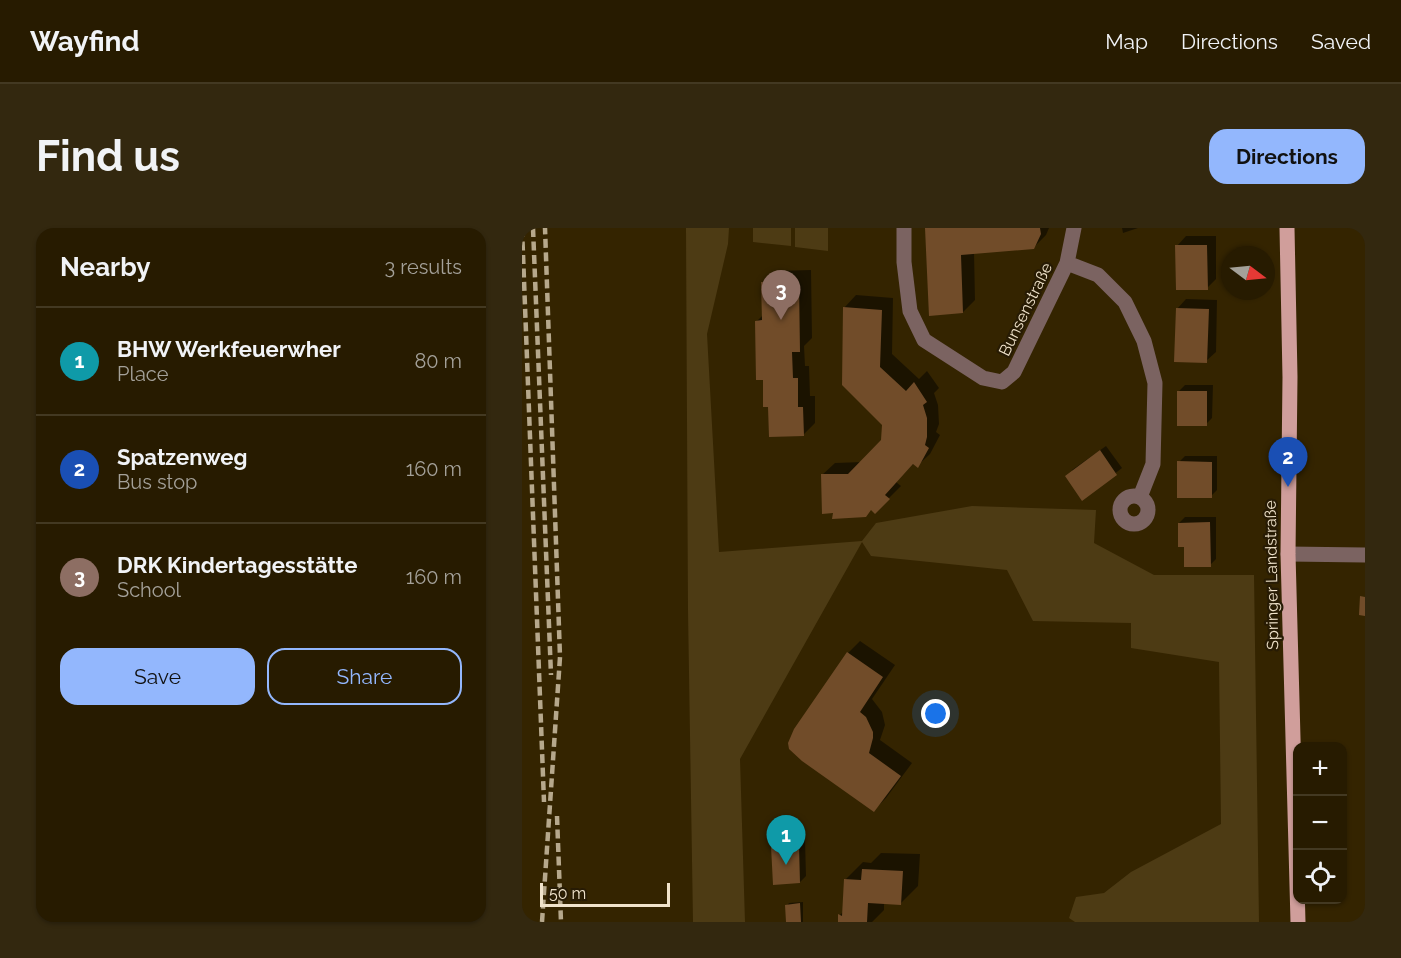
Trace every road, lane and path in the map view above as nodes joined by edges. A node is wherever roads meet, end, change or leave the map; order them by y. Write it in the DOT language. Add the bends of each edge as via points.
graph roads {
  1 [pos="904,228"];
  2 [pos="1074,228"];
  3 [pos="1287,228"];
  4 [pos="1067,263"];
  5 [pos="1140,497"];
  6 [pos="1288,554"];
  7 [pos="1365,555"];
  8 [pos="1298,922"];
  1 -- 4 [label="street, Bunsenstraße" via="910,311 924,340 983,378 1002,382 1014,372"];
  2 -- 4 [label="street, Bunsenstraße"];
  3 -- 6 [label="main road, Springer Landstraße"];
  4 -- 5 [label="street" via="1098,275 1125,302 1144,341 1155,383 1154,464"];
  6 -- 7 [label="street"];
  6 -- 8 [label="main road, Springer Landstraße"];
}
